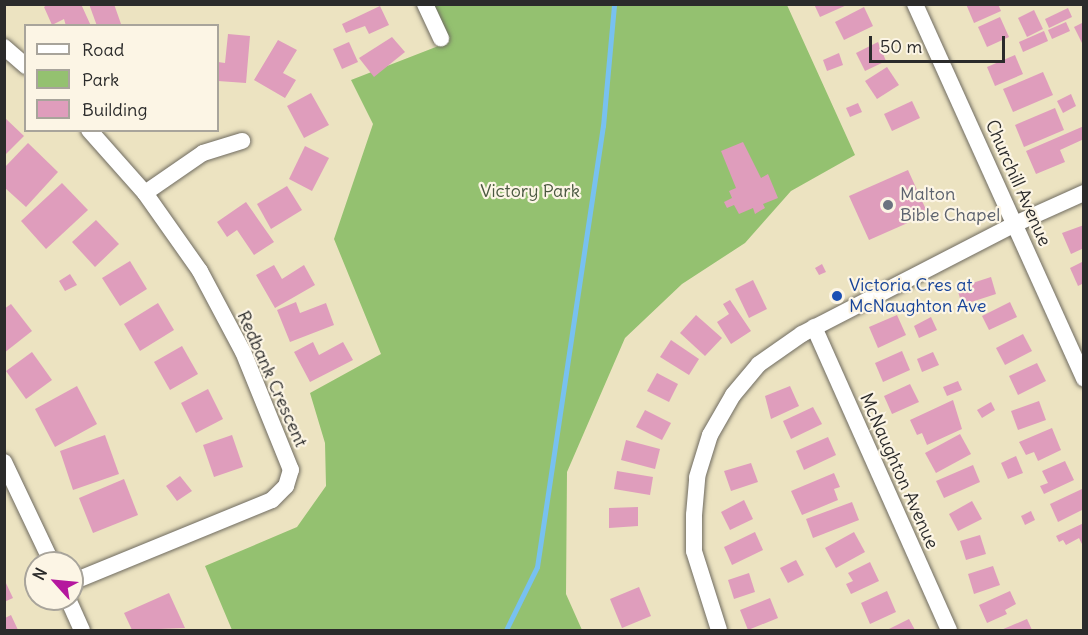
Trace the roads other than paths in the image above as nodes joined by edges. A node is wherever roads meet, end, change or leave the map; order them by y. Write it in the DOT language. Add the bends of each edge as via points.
graph roads {
  1 [pos="425,4"];
  2 [pos="915,4"];
  3 [pos="441,39"];
  4 [pos="4,47"];
  5 [pos="24,64"];
  6 [pos="91,132"];
  7 [pos="242,141"];
  8 [pos="145,193"];
  9 [pos="1083,193"];
  10 [pos="1015,224"];
  11 [pos="814,327"];
  12 [pos="1083,379"];
  13 [pos="4,462"];
  14 [pos="46,551"];
  15 [pos="84,577"];
  16 [pos="73,611"];
  17 [pos="82,630"];
  18 [pos="719,630"];
  19 [pos="949,630"];
  1 -- 3 [label="street"];
  2 -- 10 [label="street, Churchill Avenue"];
  4 -- 5 [label="street"];
  6 -- 8 [label="street, Redbank Crescent"];
  7 -- 8 [label="street" via="203,153"];
  8 -- 15 [label="street, Redbank Crescent" via="200,271 228,324 291,470 286,486 272,500"];
  9 -- 10 [label="street"];
  10 -- 11 [label="street"];
  10 -- 12 [label="street, Churchill Avenue"];
  11 -- 18 [label="street" via="759,364 733,395 710,435 697,477 694,551"];
  11 -- 19 [label="street, McNaughton Avenue"];
  13 -- 14 [label="street"];
  16 -- 17 [label="street"];
}
